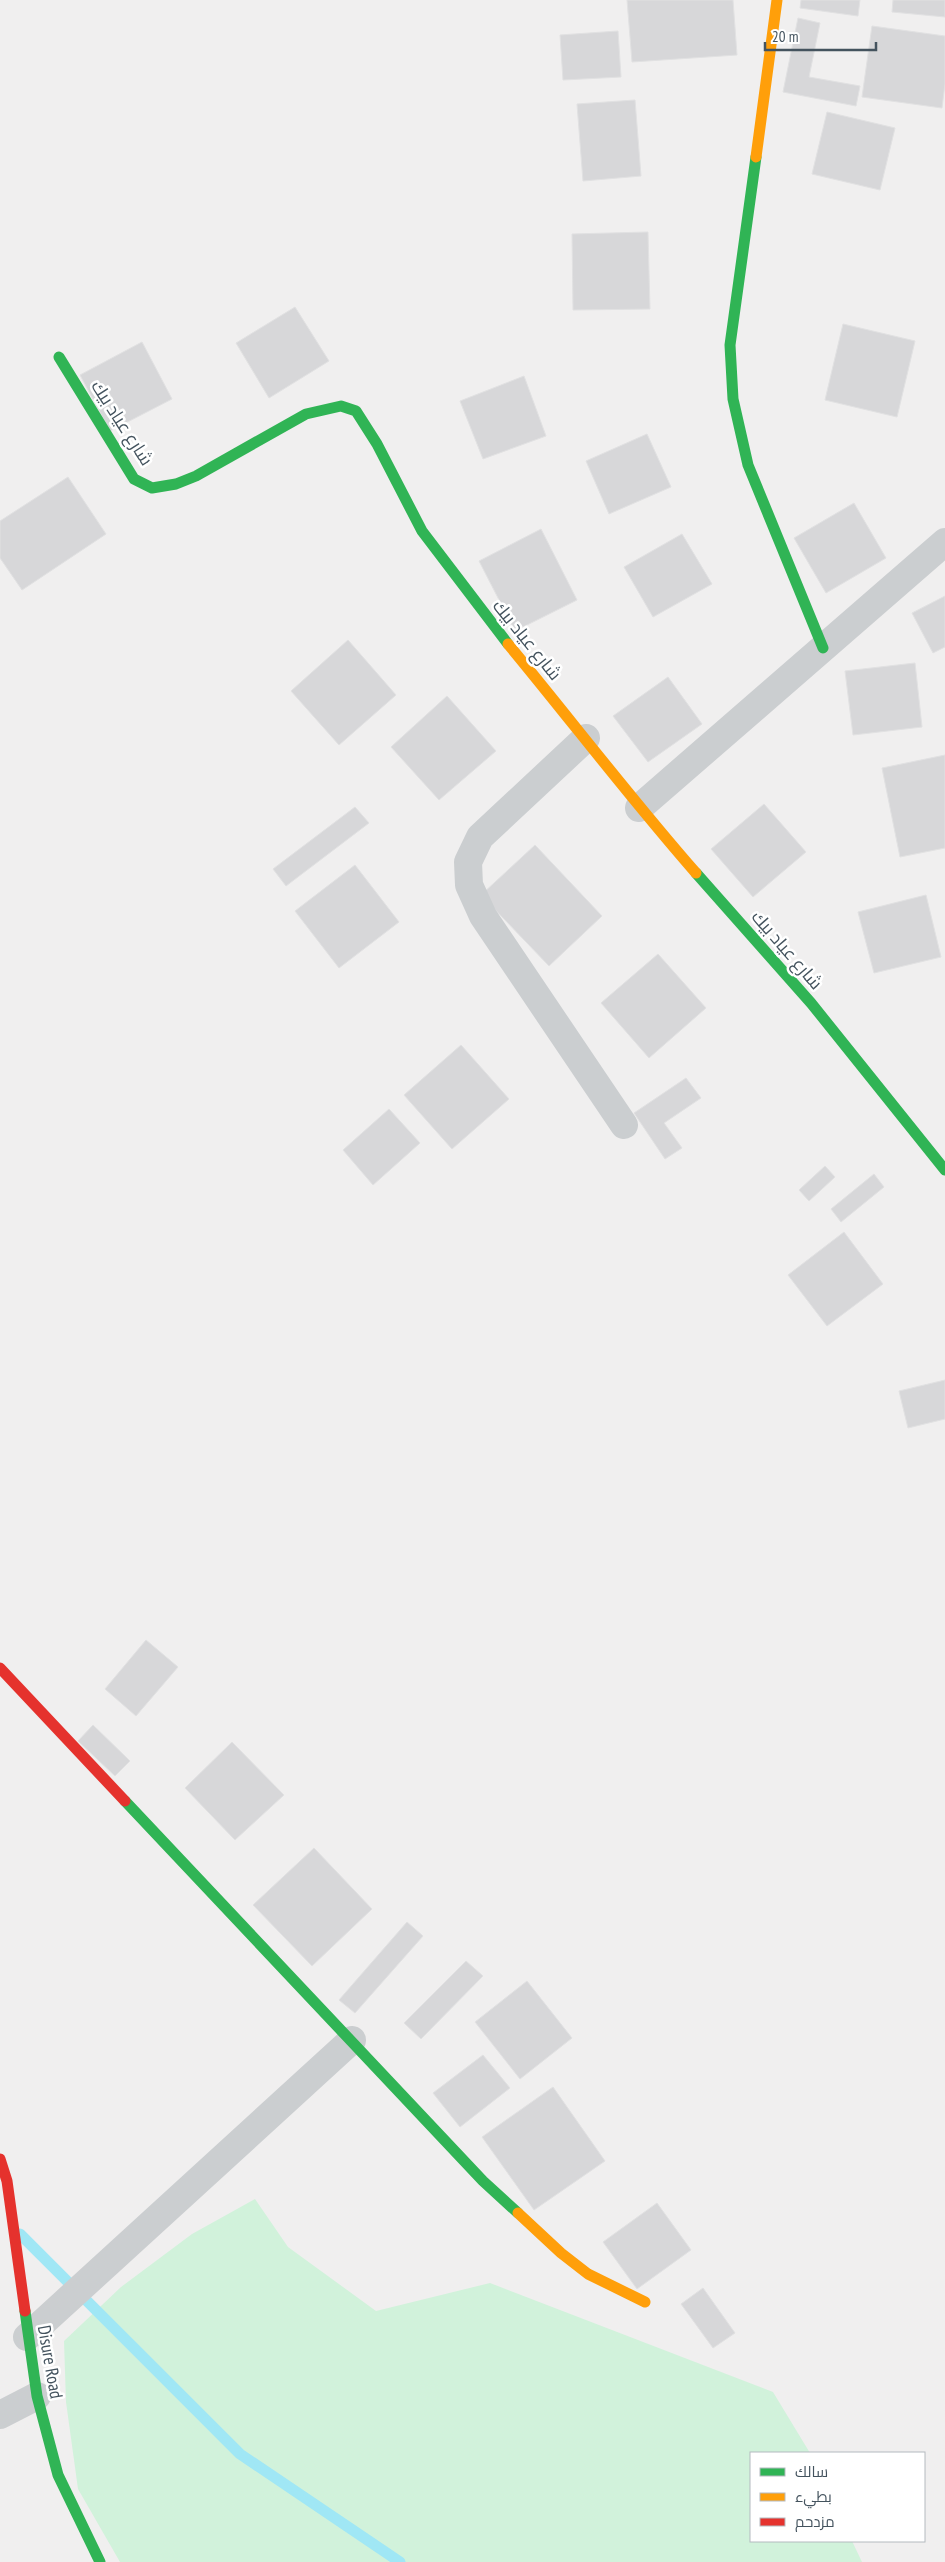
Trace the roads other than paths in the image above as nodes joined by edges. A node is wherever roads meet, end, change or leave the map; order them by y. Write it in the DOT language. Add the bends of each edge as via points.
graph roads {
  1 [pos="777,0"];
  2 [pos="59,357"];
  3 [pos="945,542"];
  4 [pos="823,648"];
  5 [pos="586,738"];
  6 [pos="639,808"];
  7 [pos="624,1125"];
  8 [pos="945,1170"];
  9 [pos="0,1668"];
  10 [pos="352,2040"];
  11 [pos="0,2158"];
  12 [pos="645,2302"];
  13 [pos="27,2337"];
  14 [pos="37,2396"];
  15 [pos="0,2415"];
  16 [pos="100,2562"];
  1 -- 4 [label="street" via="730,346 733,399 748,465"];
  2 -- 5 [label="street, شارع عياد بيك" via="134,479 152,488 196,476 306,414 342,406 356,411 422,531 484,616"];
  3 -- 4 [label="street"];
  4 -- 6 [label="street"];
  5 -- 6 [label="street, شارع عياد بيك"];
  5 -- 7 [label="street" via="480,837 468,862 469,885 483,916"];
  6 -- 8 [label="street, شارع عياد بيك" via="811,1003"];
  9 -- 10 [label="street"];
  10 -- 12 [label="street" via="483,2181 561,2253 588,2274"];
  10 -- 13 [label="street"];
  11 -- 13 [label="street, Disure Road" via="7,2181"];
  13 -- 14 [label="street, Disure Road"];
  14 -- 15 [label="street"];
  14 -- 16 [label="street, Disure Road" via="58,2475"];
}
